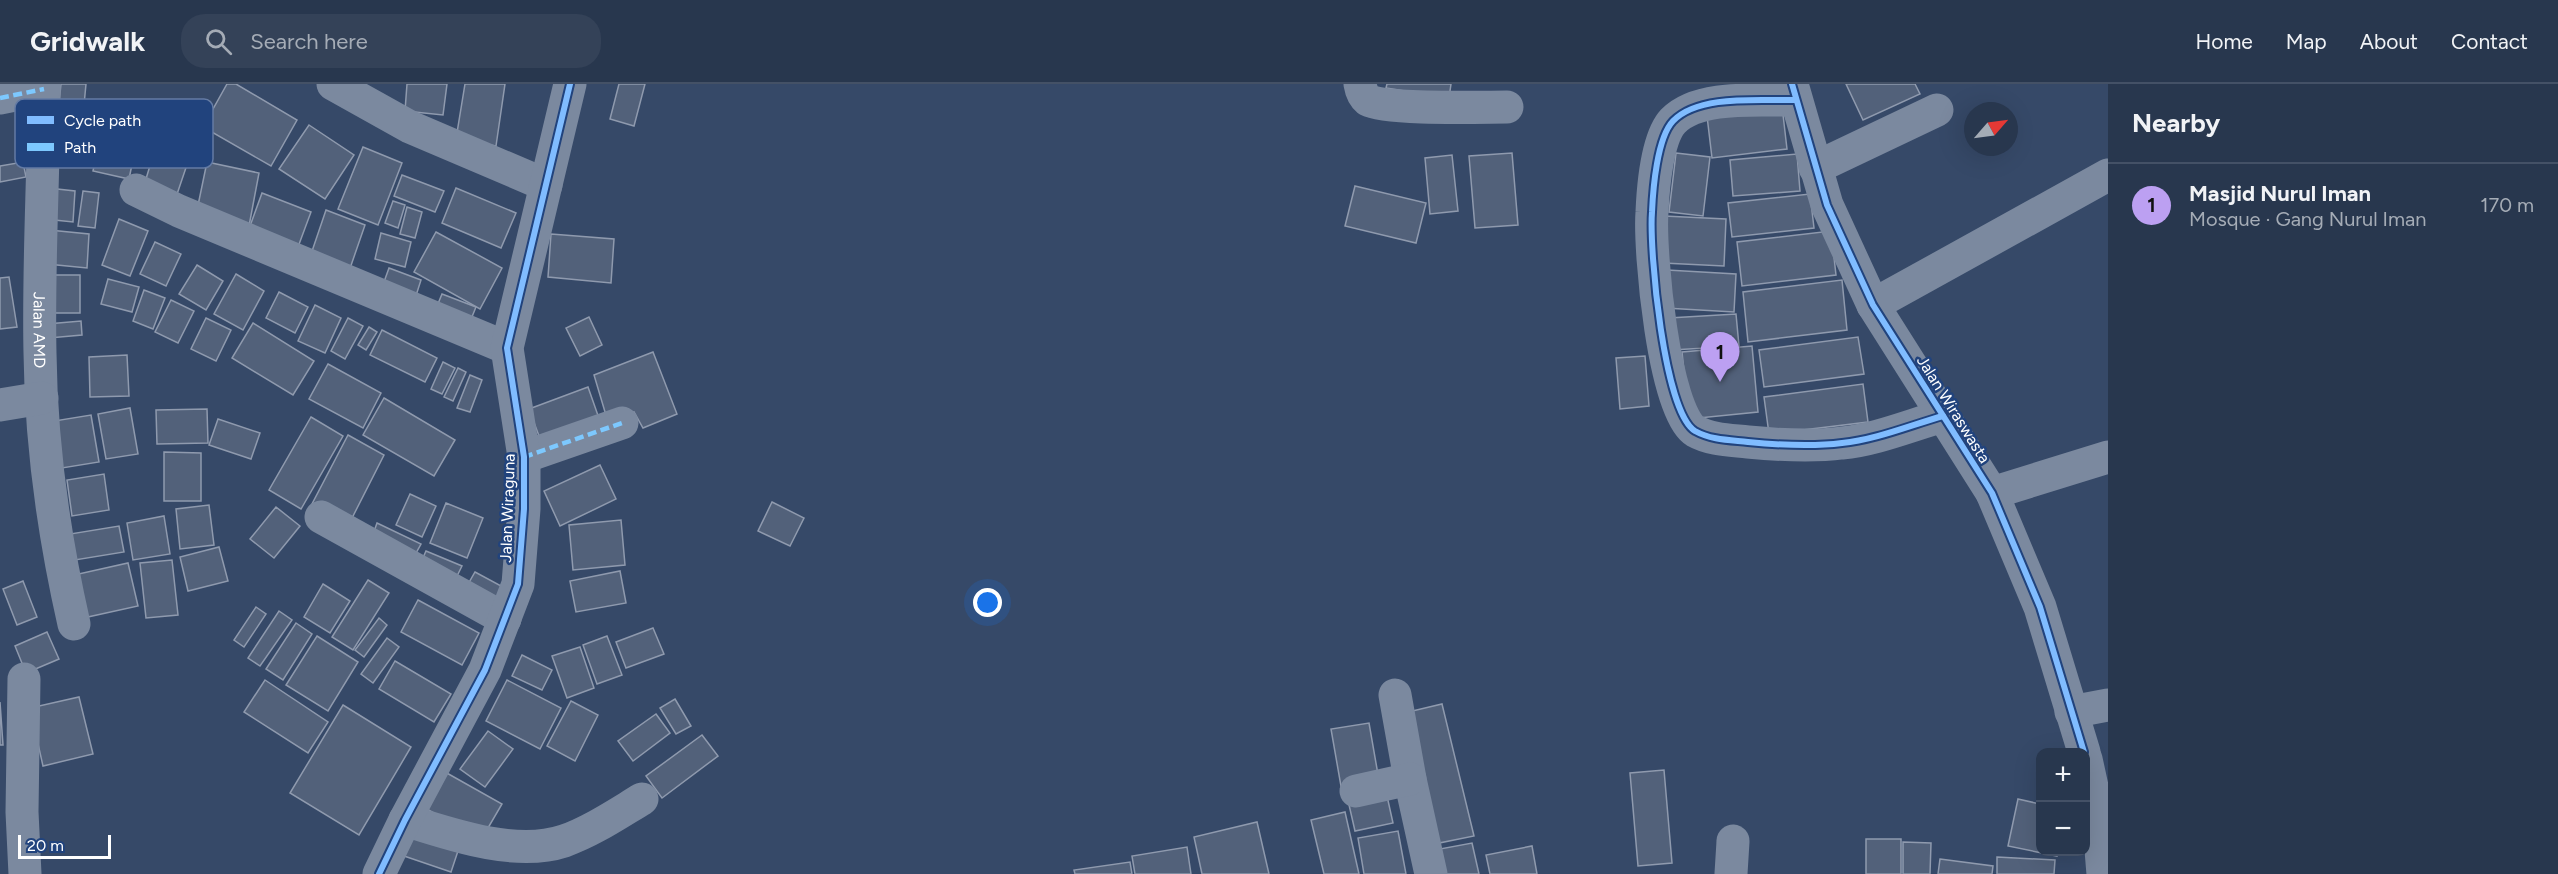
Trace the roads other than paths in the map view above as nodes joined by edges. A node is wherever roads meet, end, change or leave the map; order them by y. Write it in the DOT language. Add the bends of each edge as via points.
graph roads {
  1 [pos="333,84"];
  2 [pos="570,84"];
  3 [pos="1360,84"];
  4 [pos="44,86"];
  5 [pos="1793,92"];
  6 [pos="0,98"];
  7 [pos="1507,107"];
  8 [pos="1937,110"];
  9 [pos="41,168"];
  10 [pos="1815,168"];
  11 [pos="2108,175"];
  12 [pos="546,185"];
  13 [pos="136,190"];
  14 [pos="1873,305"];
  15 [pos="507,348"];
  16 [pos="42,398"];
  17 [pos="0,405"];
  18 [pos="1943,416"];
  19 [pos="622,423"];
  20 [pos="524,457"];
  21 [pos="2108,457"];
  22 [pos="1992,493"];
  23 [pos="321,517"];
  24 [pos="505,619"];
  25 [pos="74,624"];
  26 [pos="24,679"];
  27 [pos="1395,695"];
  28 [pos="2108,705"];
  29 [pos="2071,712"];
  30 [pos="2082,748"];
  31 [pos="1410,779"];
  32 [pos="2090,780"];
  33 [pos="1356,791"];
  34 [pos="642,799"];
  35 [pos="405,820"];
  36 [pos="1733,841"];
  37 [pos="25,874"];
  38 [pos="379,874"];
  39 [pos="1431,874"];
  40 [pos="1731,874"];
  41 [pos="2103,874"];
  1 -- 12 [label="street" via="410,127"];
  2 -- 12 [label="street, Jalan Wiraguna"];
  3 -- 7 [label="street" via="1366,98 1388,104"];
  4 -- 6 [label="street"];
  5 -- 10 [label="street, Jalan Wiraswasta"];
  5 -- 18 [label="street" via="1702,104 1682,114 1666,131 1652,213 1653,264 1661,333 1681,413 1692,429 1717,439 1814,446 1845,443"];
  8 -- 10 [label="street"];
  9 -- 16 [label="street, Jalan AMD"];
  10 -- 14 [label="street, Jalan Wiraswasta" via="1827,205"];
  11 -- 14 [label="street"];
  12 -- 15 [label="street, Jalan Wiraguna"];
  13 -- 15 [label="street" via="178,212"];
  14 -- 18 [label="street, Jalan Wiraswasta"];
  15 -- 20 [label="street, Jalan Wiraguna"];
  16 -- 17 [label="street"];
  16 -- 25 [label="street, Jalan AMD" via="54,518"];
  18 -- 22 [label="street, Jalan Wiraswasta"];
  19 -- 20 [label="street"];
  20 -- 24 [label="street, Jalan Wiraguna" via="518,584"];
  21 -- 22 [label="street"];
  22 -- 29 [label="street, Jalan Wiraswasta" via="2040,607"];
  23 -- 24 [label="street"];
  24 -- 35 [label="street, Jalan Wiraguna" via="485,670"];
  26 -- 37 [label="street"];
  27 -- 31 [label="street"];
  28 -- 29 [label="street"];
  29 -- 30 [label="street, Jalan Wiraswasta"];
  31 -- 33 [label="street"];
  31 -- 39 [label="street"];
  32 -- 41 [label="street" via="2098,814"];
  34 -- 35 [label="street" via="587,831 540,846 484,842"];
  35 -- 38 [label="street, Jalan Wiraguna"];
  36 -- 40 [label="street"];
}
